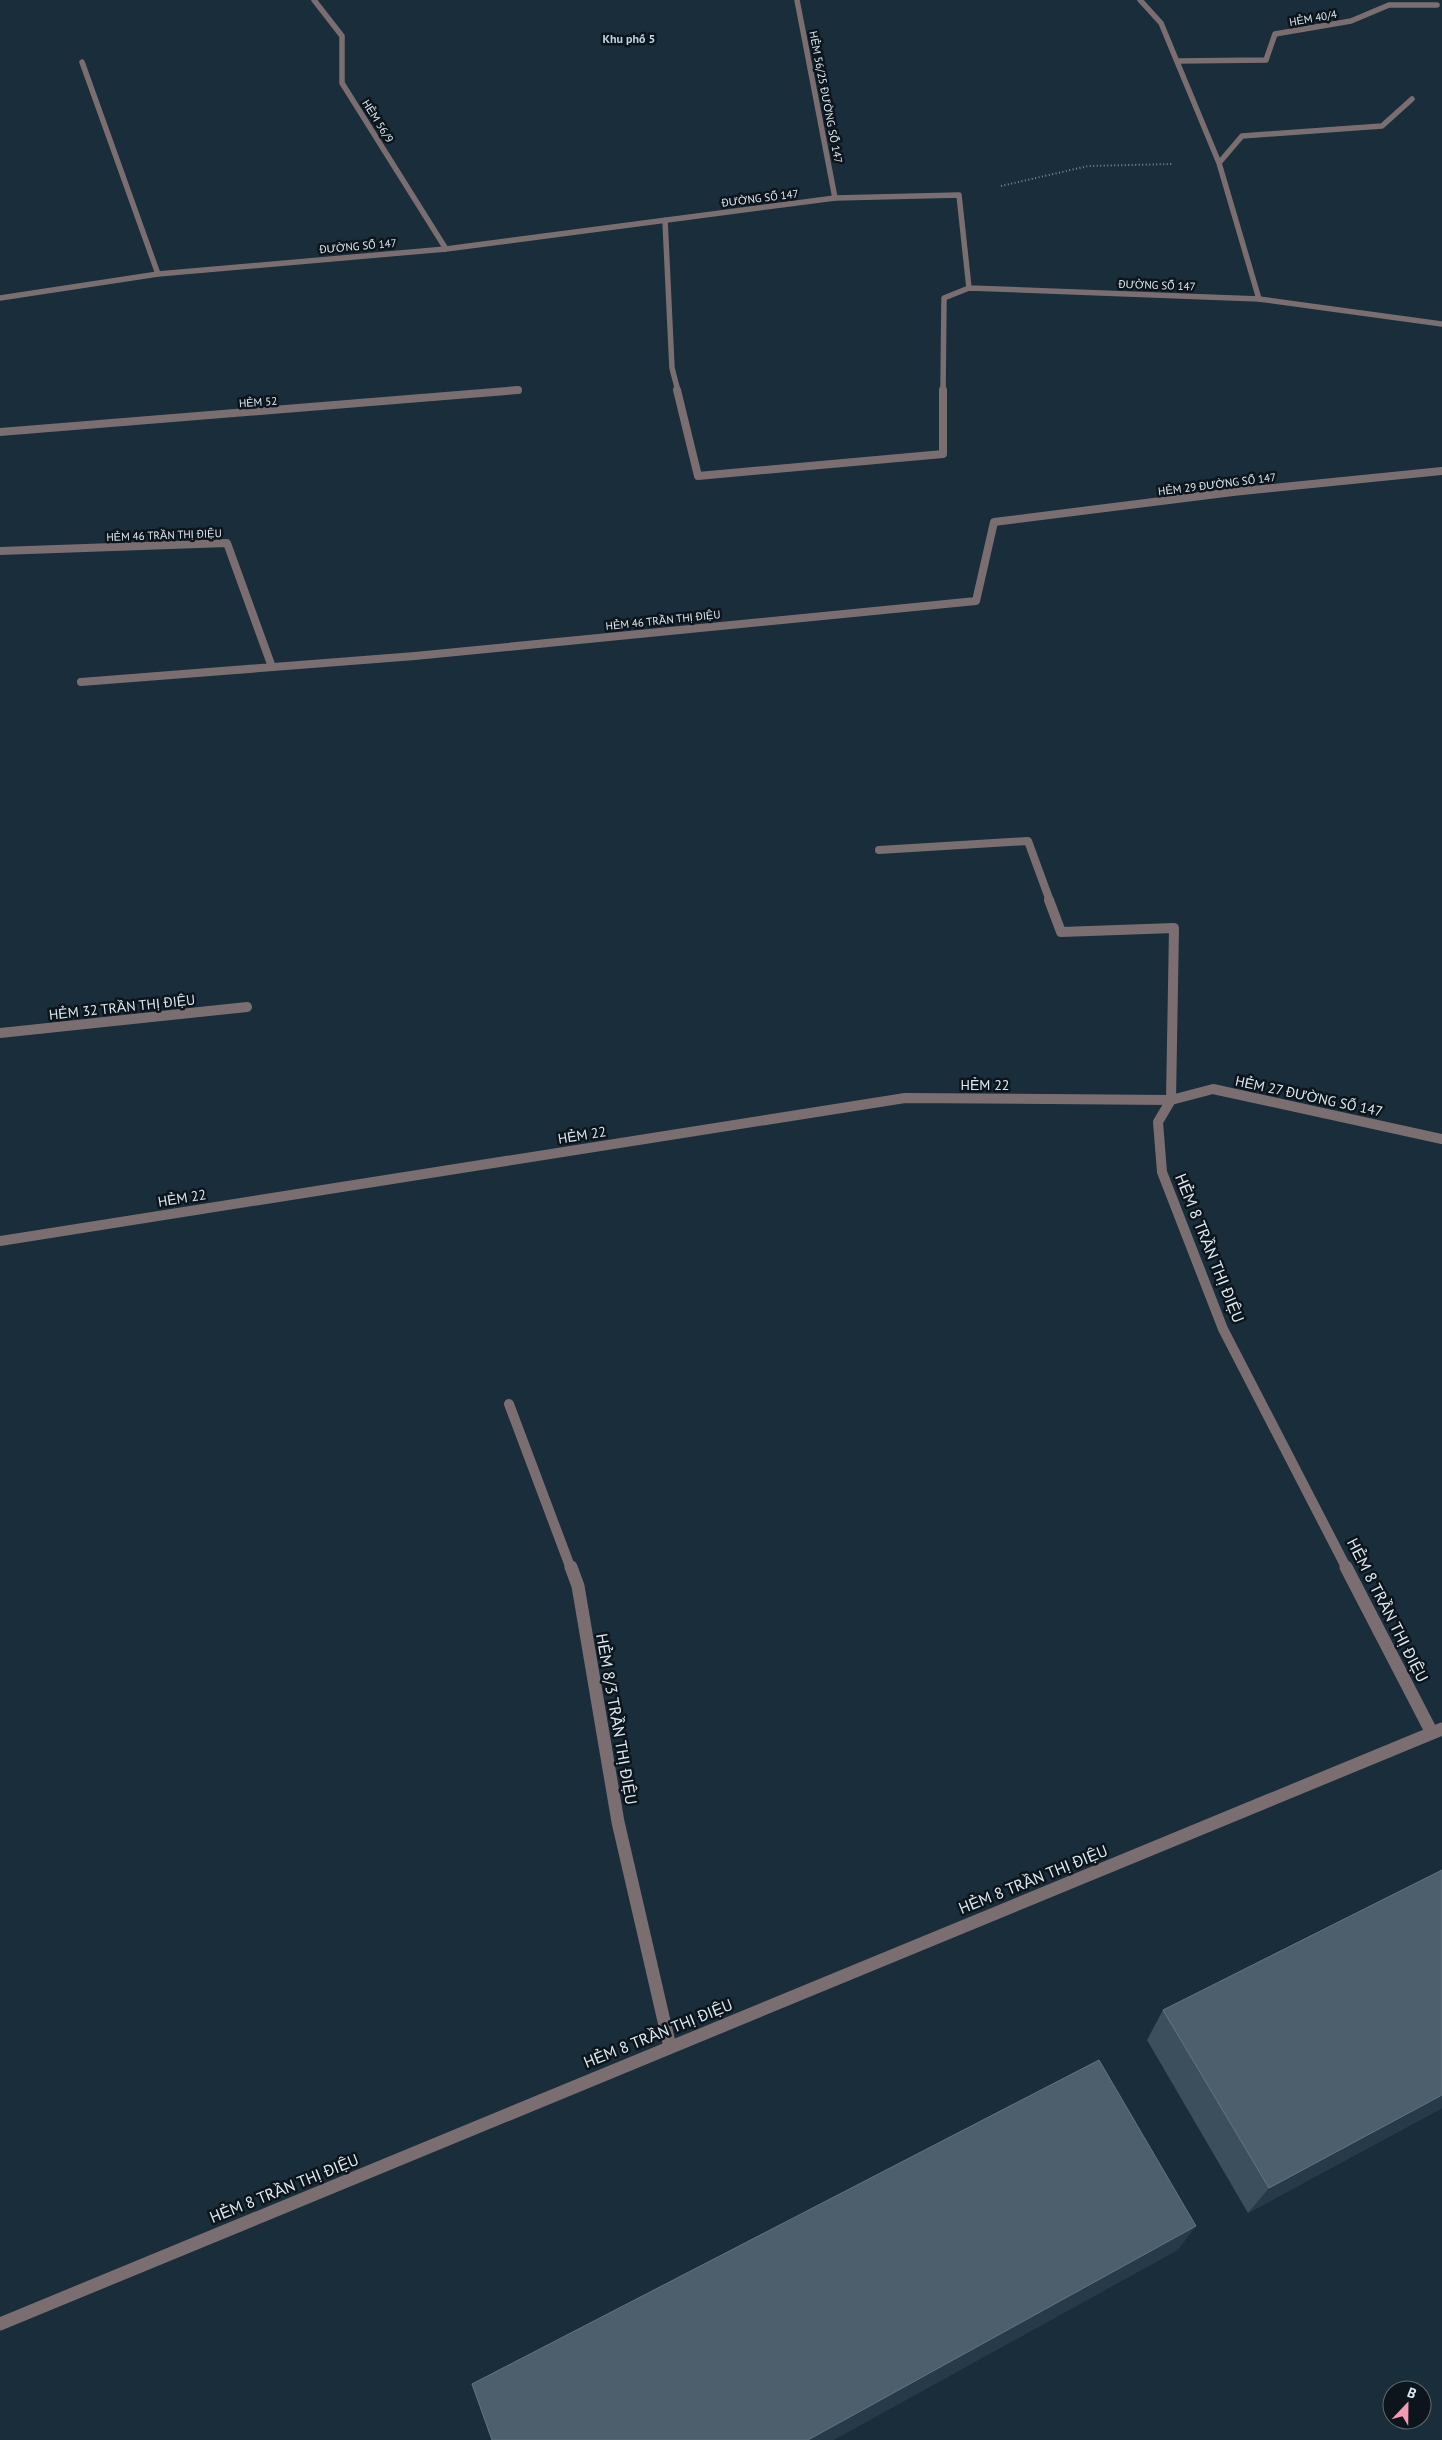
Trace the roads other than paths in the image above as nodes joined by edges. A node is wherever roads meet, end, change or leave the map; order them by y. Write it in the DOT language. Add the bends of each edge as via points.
graph roads {
  1 [pos="314,0"];
  2 [pos="797,0"];
  3 [pos="1140,0"];
  4 [pos="1437,5"];
  5 [pos="1177,61"];
  6 [pos="82,62"];
  7 [pos="1412,99"];
  8 [pos="1219,162"];
  9 [pos="835,198"];
  10 [pos="665,220"];
  11 [pos="446,249"];
  12 [pos="158,274"];
  13 [pos="969,288"];
  14 [pos="0,298"];
  15 [pos="1259,299"];
  16 [pos="1442,324"];
  17 [pos="518,390"];
  18 [pos="0,432"];
  19 [pos="1442,471"];
  20 [pos="994,522"];
  21 [pos="0,551"];
  22 [pos="272,667"];
  23 [pos="82,682"];
  24 [pos="879,850"];
  25 [pos="247,1008"];
  26 [pos="0,1033"];
  27 [pos="1171,1100"];
  28 [pos="1442,1139"];
  29 [pos="0,1241"];
  30 [pos="508,1404"];
  31 [pos="1437,1731"];
  32 [pos="670,2047"];
  33 [pos="0,2324"];
  1 -- 11 [label="street, HẺM 56/9" via="342,36 342,83"];
  2 -- 9 [label="street, HẺM 56/25 ĐƯỜNG SỐ 147"];
  3 -- 5 [label="street" via="1161,22"];
  4 -- 5 [label="street, HẺM 40/4" via="1390,6 1351,21 1275,34 1266,60"];
  5 -- 8 [label="street"];
  6 -- 12 [label="street"];
  7 -- 8 [label="street" via="1382,126 1242,136"];
  8 -- 15 [label="street"];
  9 -- 10 [label="street, ĐƯỜNG SỐ 147"];
  9 -- 13 [label="street, ĐƯỜNG SỐ 147" via="959,195"];
  10 -- 11 [label="street, ĐƯỜNG SỐ 147"];
  10 -- 13 [label="street" via="672,368 698,476 943,454 944,298"];
  11 -- 12 [label="street, ĐƯỜNG SỐ 147"];
  12 -- 14 [label="street, ĐƯỜNG SỐ 147"];
  13 -- 15 [label="street, ĐƯỜNG SỐ 147"];
  15 -- 16 [label="street, ĐƯỜNG SỐ 147"];
  17 -- 18 [label="street, HẺM 52"];
  19 -- 20 [label="street, HẺM 29 ĐƯỜNG SỐ 147" via="1233,492"];
  20 -- 22 [label="street, HẺM 46 TRẦN THỊ ĐIỆU" via="976,601"];
  21 -- 22 [label="street, HẺM 46 TRẦN THỊ ĐIỆU" via="227,543"];
  22 -- 23 [label="street, HẺM 46 TRẦN THỊ ĐIỆU"];
  24 -- 27 [label="street" via="1028,841 1061,932 1174,928"];
  25 -- 26 [label="street, HẺM 32 TRẦN THỊ ĐIỆU"];
  27 -- 28 [label="street, HẺM 27 ĐƯỜNG SỐ 147" via="1213,1089"];
  27 -- 29 [label="street, HẺM 22" via="905,1098"];
  27 -- 31 [label="street, HẺM 8 TRẦN THỊ ĐIỆU" via="1158,1122 1162,1172 1223,1329"];
  30 -- 32 [label="street, HẺM 8/3 TRẦN THỊ ĐIỆU" via="578,1586 618,1822"];
  31 -- 32 [label="street, HẺM 8 TRẦN THỊ ĐIỆU"];
  32 -- 33 [label="street, HẺM 8 TRẦN THỊ ĐIỆU"];
}
